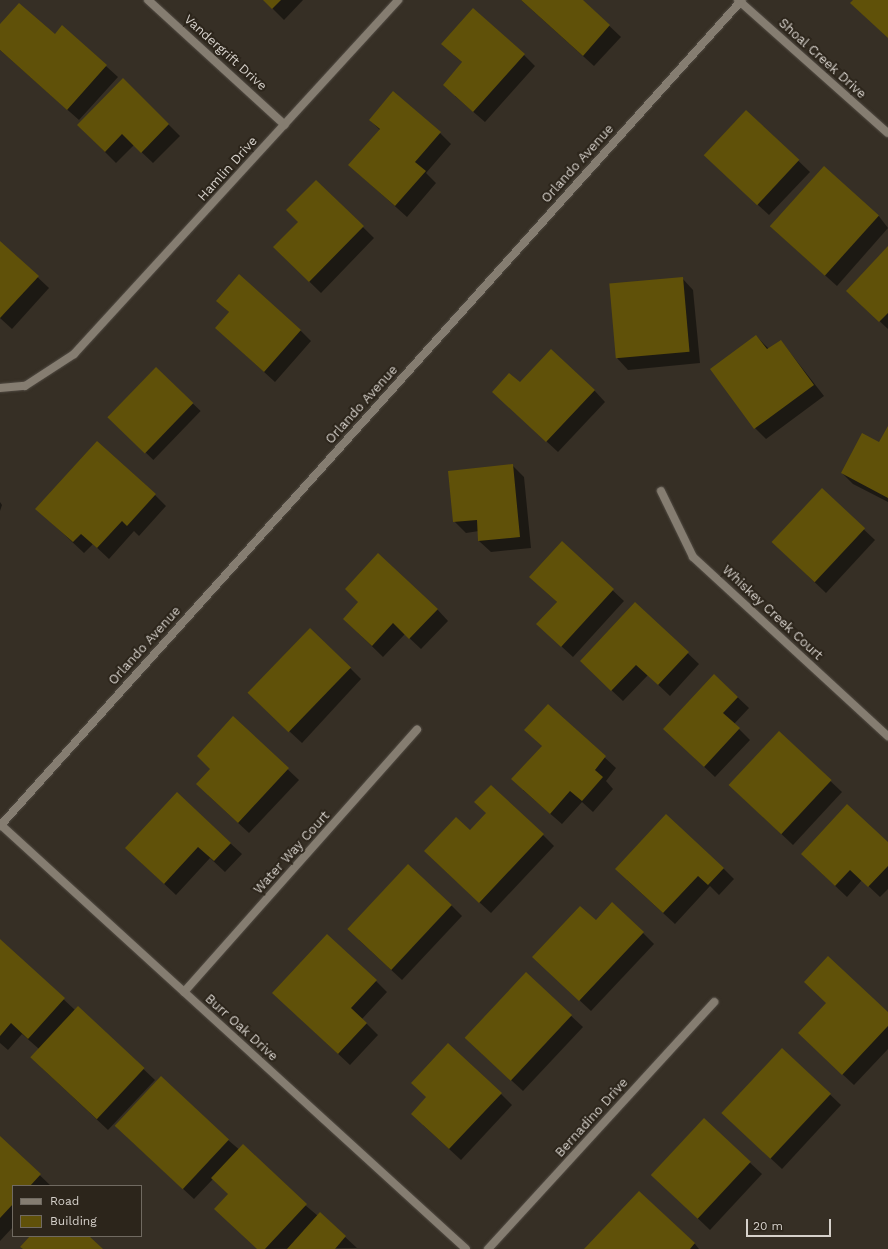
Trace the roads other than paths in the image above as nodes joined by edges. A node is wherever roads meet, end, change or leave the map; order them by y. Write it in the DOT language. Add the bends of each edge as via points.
graph roads {
  1 [pos="148,0"];
  2 [pos="398,0"];
  3 [pos="740,1"];
  4 [pos="285,125"];
  5 [pos="888,134"];
  6 [pos="0,388"];
  7 [pos="661,491"];
  8 [pos="417,730"];
  9 [pos="888,736"];
  10 [pos="0,826"];
  11 [pos="184,992"];
  12 [pos="714,1002"];
  13 [pos="466,1249"];
  14 [pos="488,1249"];
  1 -- 4 [label="street, Vandergrift Drive"];
  2 -- 4 [label="street, Hamlin Drive"];
  3 -- 5 [label="street, Shoal Creek Drive"];
  3 -- 10 [label="street, Orlando Avenue"];
  4 -- 6 [label="street, Hamlin Drive" via="74,354 25,386"];
  7 -- 9 [label="street, Whiskey Creek Court" via="693,557"];
  8 -- 11 [label="street, Water Way Court"];
  10 -- 11 [label="street, Burr Oak Drive"];
  11 -- 13 [label="street, Burr Oak Drive"];
  12 -- 14 [label="street, Bernadino Drive"];
}
